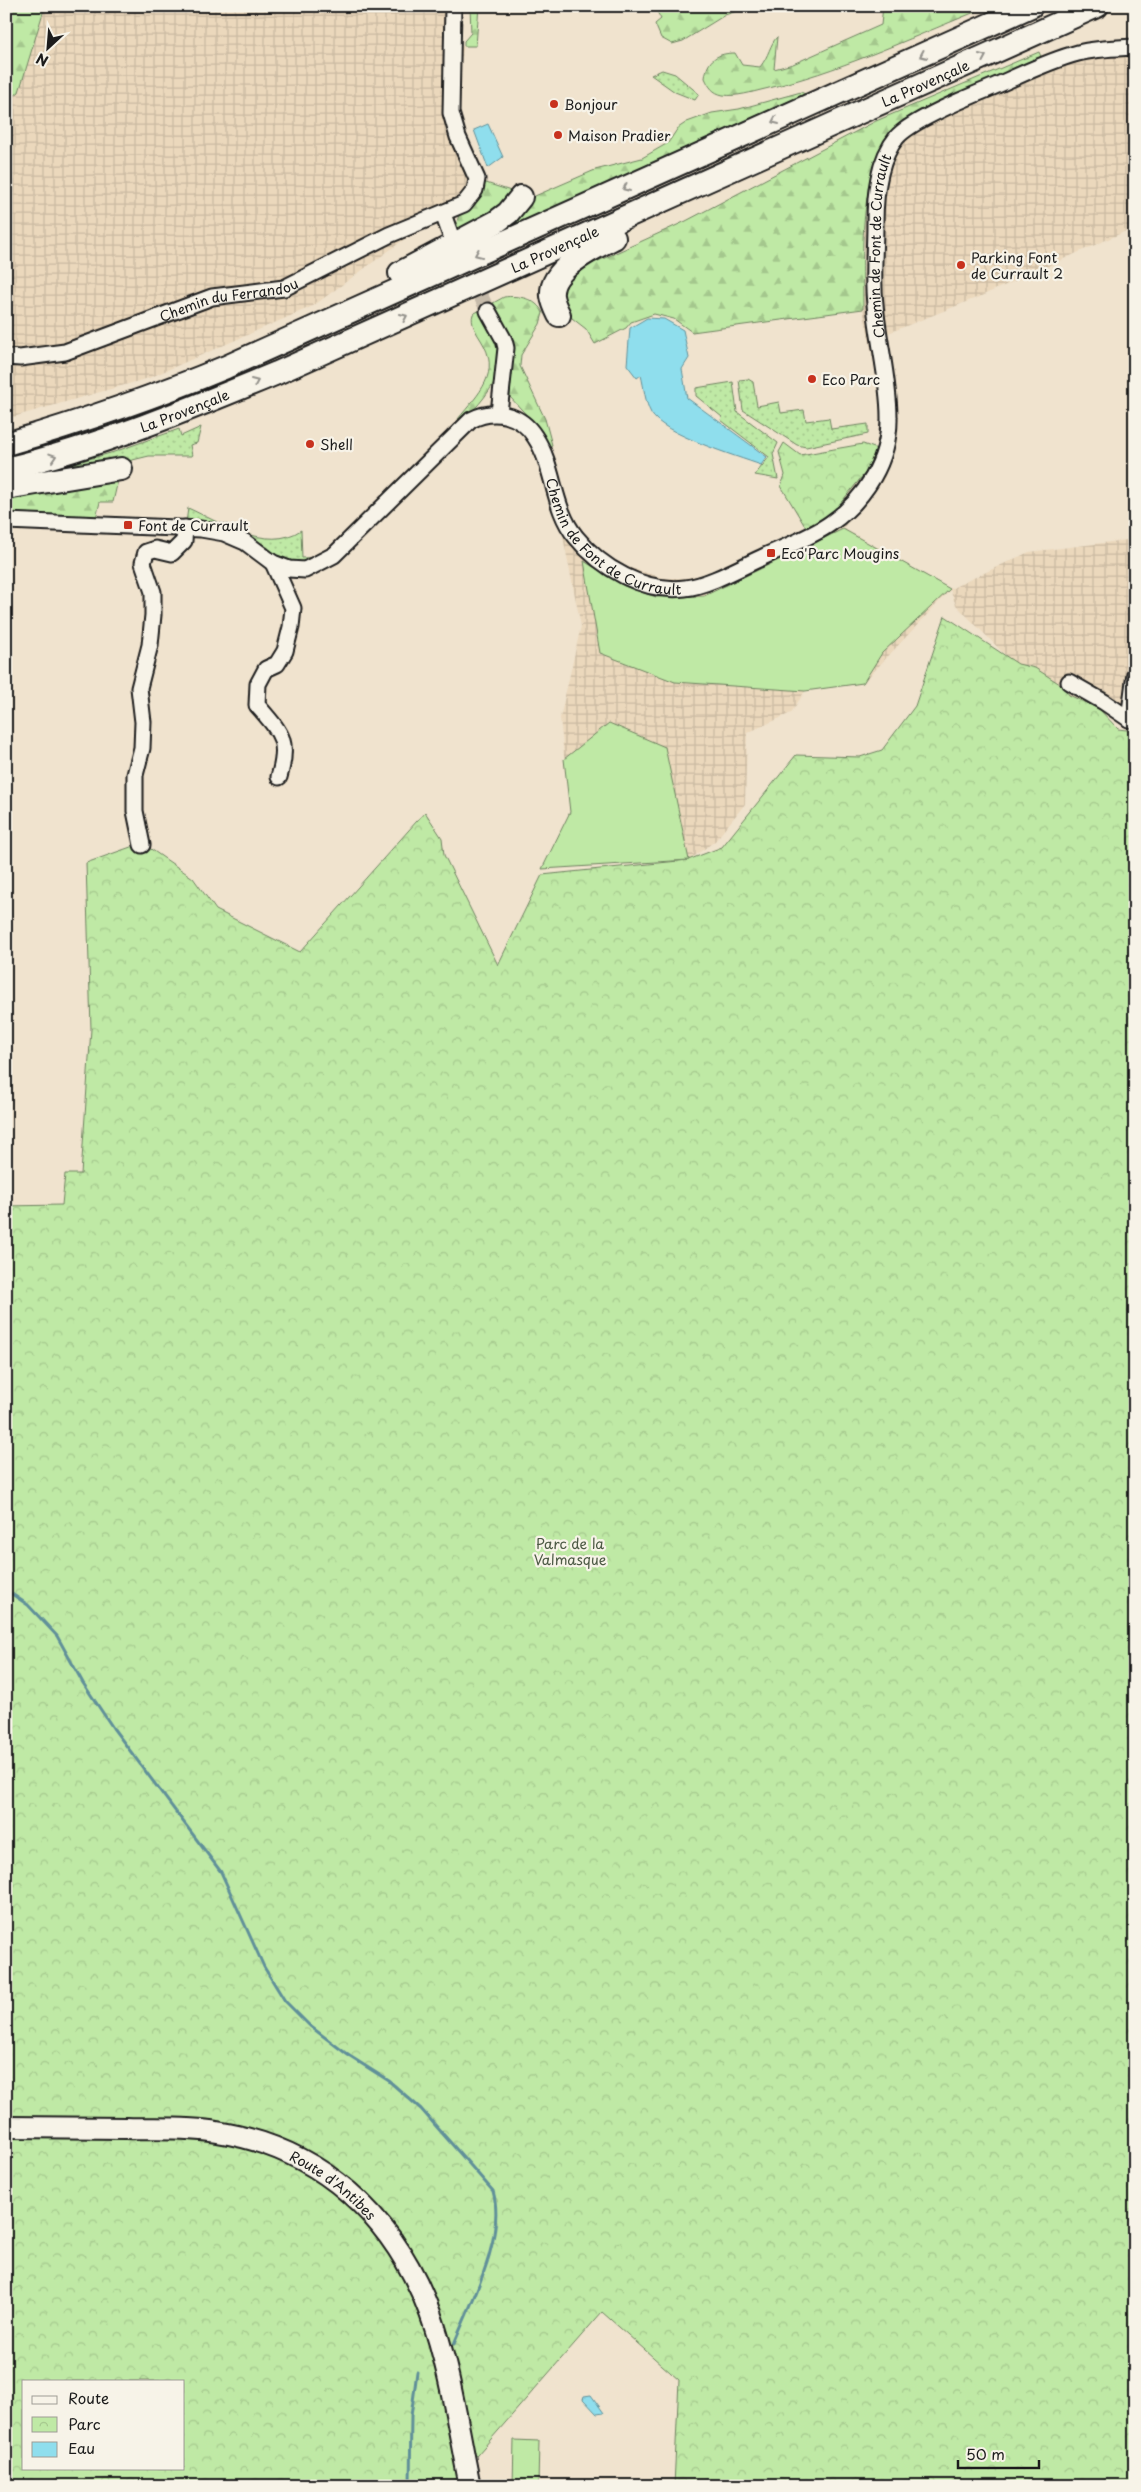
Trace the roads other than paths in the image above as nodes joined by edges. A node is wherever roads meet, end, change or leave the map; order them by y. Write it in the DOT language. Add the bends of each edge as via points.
graph roads {
  1 [pos="453,6"];
  2 [pos="1097,6"];
  3 [pos="1028,8"];
  4 [pos="943,34"];
  5 [pos="1135,47"];
  6 [pos="876,106"];
  7 [pos="521,197"];
  8 [pos="443,214"];
  9 [pos="451,236"];
  10 [pos="590,250"];
  11 [pos="484,305"];
  12 [pos="559,315"];
  13 [pos="6,357"];
  14 [pos="226,367"];
  15 [pos="499,413"];
  16 [pos="6,444"];
  17 [pos="6,469"];
  18 [pos="122,469"];
  19 [pos="6,488"];
  20 [pos="6,521"];
  21 [pos="185,528"];
  22 [pos="274,563"];
  23 [pos="1135,674"];
  24 [pos="1068,682"];
  25 [pos="1132,720"];
  26 [pos="279,777"];
  27 [pos="142,844"];
  28 [pos="6,2127"];
  29 [pos="6,2134"];
  30 [pos="460,2486"];
  31 [pos="470,2486"];
  1 -- 8 [label="street, Chemin du Ferrandou" via="451,112 458,138 477,179 475,190 464,204"];
  6 -- 2 [label="highway, La Provençale, one-way"];
  3 -- 4 [label="highway"];
  3 -- 14 [label="highway, La Provençale, one-way"];
  5 -- 15 [label="street, Chemin de Font de Currault" via="1095,50 1058,59 907,128 890,147 878,183 875,211 874,302 890,418 874,479 854,504 830,524 730,573 687,588 663,588 635,580 605,565 576,537 562,514 540,445 533,434 514,418"];
  6 -- 10 [label="highway" via="805,149"];
  17 -- 6 [label="highway, La Provençale, one-way" via="116,436 277,373"];
  7 -- 14 [label="highway" via="508,213 482,231 328,309"];
  8 -- 9 [label="street"];
  8 -- 13 [label="street, Chemin du Ferrandou" via="389,236 284,288 212,297 66,352"];
  10 -- 11 [label="highway"];
  10 -- 12 [label="highway" via="562,272 554,284 552,296"];
  11 -- 15 [label="street" via="506,348"];
  14 -- 16 [label="highway, La Provençale" via="173,389"];
  15 -- 22 [label="street" via="471,420 334,555 305,570 289,569"];
  18 -- 19 [label="highway"];
  20 -- 21 [label="street"];
  21 -- 22 [label="street" via="224,533 244,542"];
  21 -- 27 [label="street" via="184,541 172,552 155,549 146,552 143,563 153,600 150,645 139,688 142,748 134,775 134,811"];
  22 -- 26 [label="street" via="293,608 292,627 285,651 277,664 266,669 258,684 257,705 282,738 285,756"];
  23 -- 25 [label="street"];
  24 -- 25 [label="street"];
  28 -- 31 [label="main road, Route d'Antibes" via="188,2129 241,2136 297,2155 342,2186 385,2230 421,2291 443,2360"];
  29 -- 30 [label="main road, Route d'Antibes" via="214,2140 276,2156 338,2193 380,2236 413,2296"];
}
